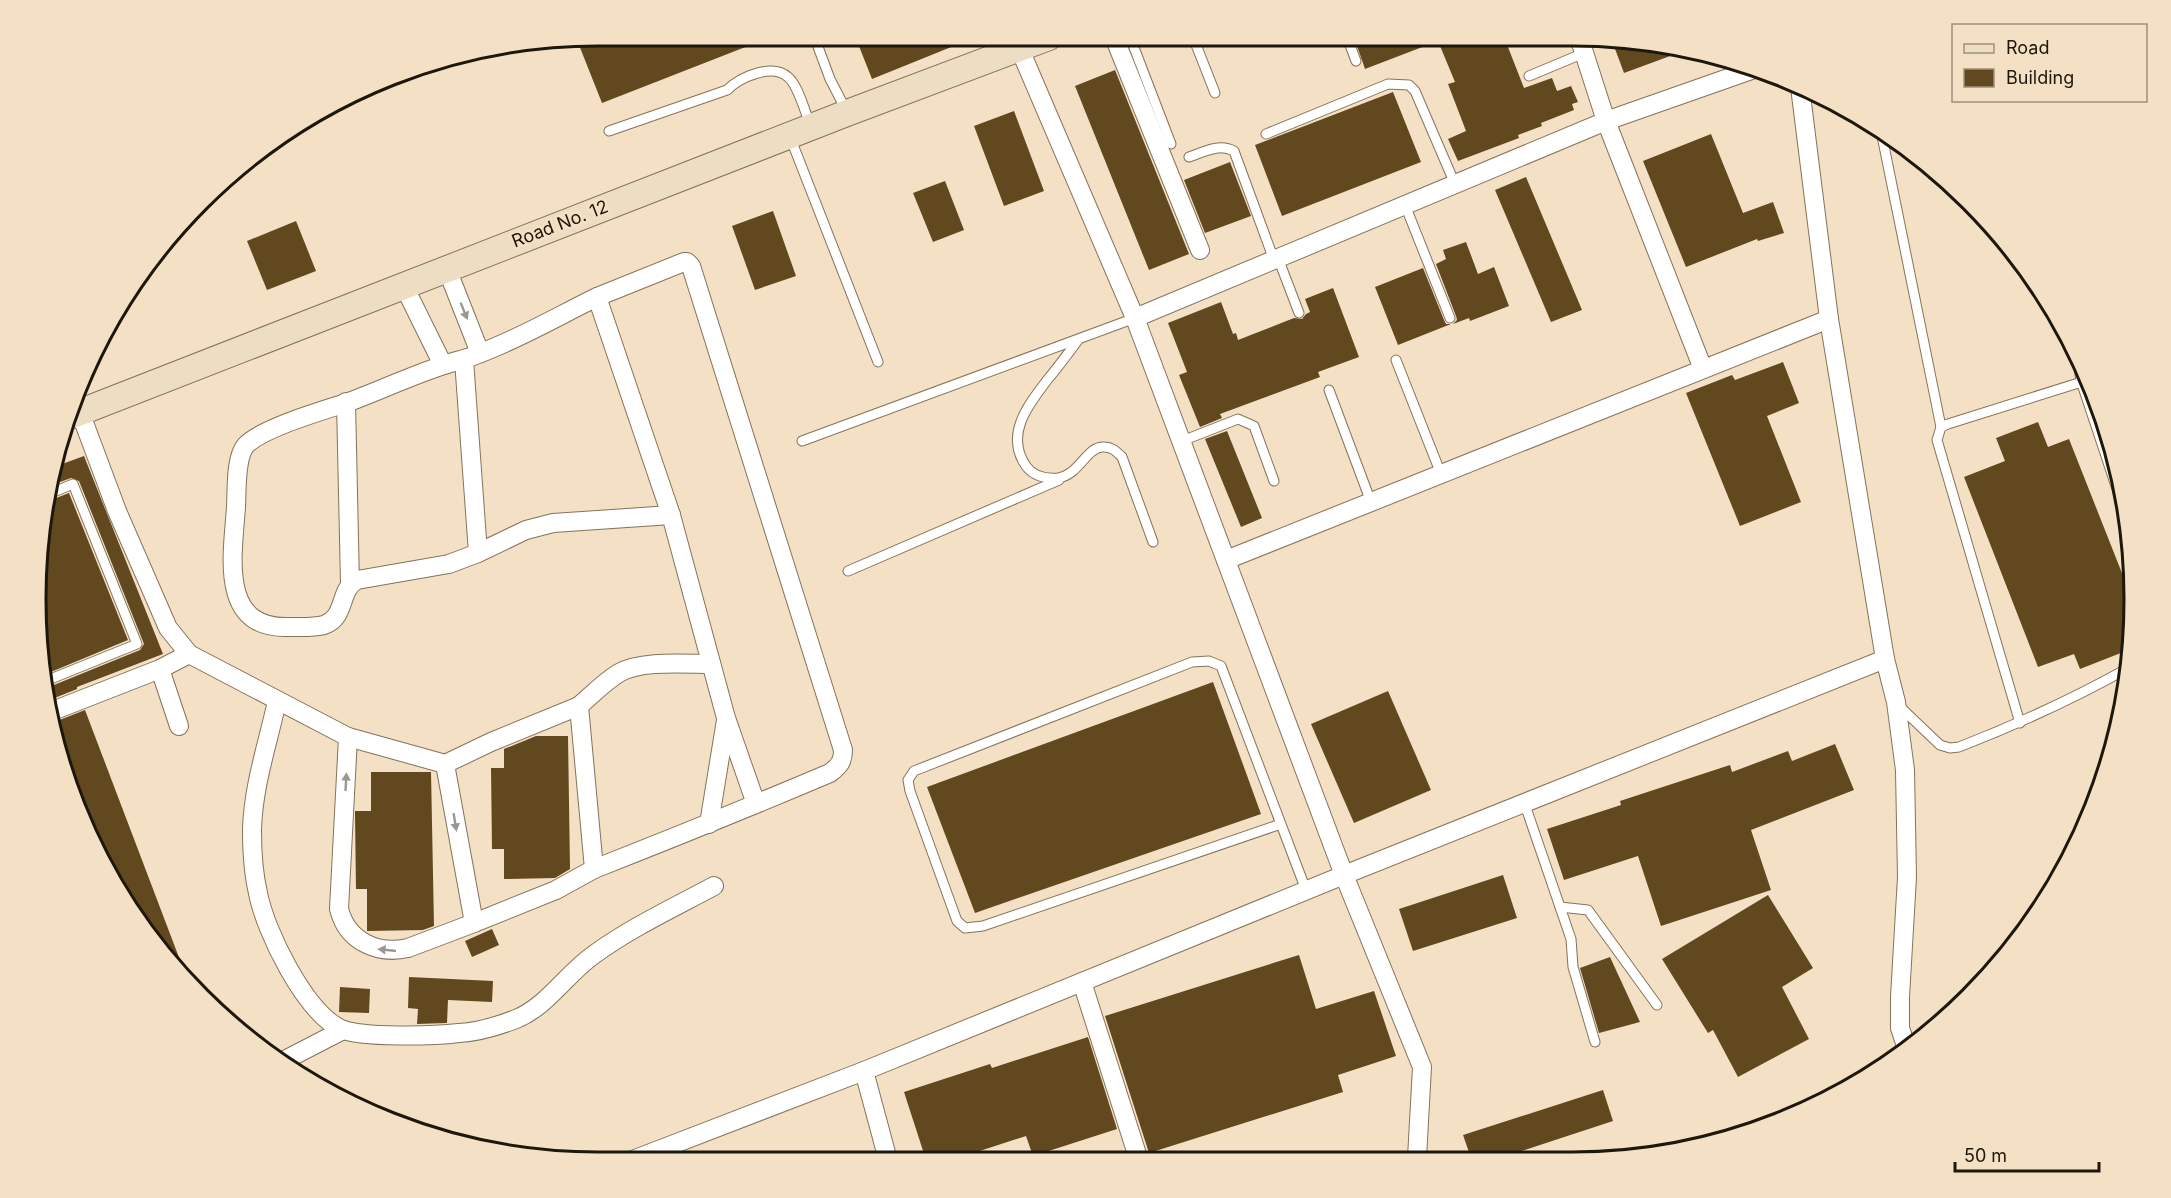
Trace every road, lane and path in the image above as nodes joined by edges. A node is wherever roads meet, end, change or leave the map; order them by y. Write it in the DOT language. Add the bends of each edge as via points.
graph roads {
  1 [pos="818,46"];
  2 [pos="1010,46"];
  3 [pos="1018,46"];
  4 [pos="1118,46"];
  5 [pos="1133,46"];
  6 [pos="1197,46"];
  7 [pos="1350,46"];
  8 [pos="1579,46"];
  9 [pos="1582,47"];
  10 [pos="1356,61"];
  11 [pos="1742,73"];
  12 [pos="1529,76"];
  13 [pos="1215,93"];
  14 [pos="1801,97"];
  15 [pos="847,112"];
  16 [pos="1606,121"];
  17 [pos="609,131"];
  18 [pos="800,131"];
  19 [pos="1266,134"];
  20 [pos="1883,143"];
  21 [pos="1171,144"];
  22 [pos="1189,157"];
  23 [pos="1455,184"];
  24 [pos="1405,205"];
  25 [pos="1200,249"];
  26 [pos="1276,259"];
  27 [pos="447,269"];
  28 [pos="404,286"];
  29 [pos="597,297"];
  30 [pos="1299,313"];
  31 [pos="1135,318"];
  32 [pos="1450,318"];
  33 [pos="1829,319"];
  34 [pos="1079,339"];
  35 [pos="472,357"];
  36 [pos="1396,360"];
  37 [pos="878,362"];
  38 [pos="443,365"];
  39 [pos="1703,369"];
  40 [pos="2080,383"];
  41 [pos="1329,390"];
  42 [pos="346,402"];
  43 [pos="80,412"];
  44 [pos="78,417"];
  45 [pos="1941,427"];
  46 [pos="802,441"];
  47 [pos="1182,441"];
  48 [pos="1441,474"];
  49 [pos="1067,476"];
  50 [pos="1274,481"];
  51 [pos="57,490"];
  52 [pos="1371,502"];
  53 [pos="671,515"];
  54 [pos="1153,542"];
  55 [pos="478,553"];
  56 [pos="1226,560"];
  57 [pos="848,571"];
  58 [pos="350,584"];
  59 [pos="189,654"];
  60 [pos="1885,659"];
  61 [pos="711,664"];
  62 [pos="160,669"];
  63 [pos="2120,673"];
  64 [pos="52,678"];
  65 [pos="276,701"];
  66 [pos="1896,702"];
  67 [pos="579,706"];
  68 [pos="57,709"];
  69 [pos="726,718"];
  70 [pos="2020,723"];
  71 [pos="179,726"];
  72 [pos="348,736"];
  73 [pos="445,764"];
  74 [pos="1524,802"];
  75 [pos="756,804"];
  76 [pos="709,824"];
  77 [pos="1281,824"];
  78 [pos="594,869"];
  79 [pos="1344,875"];
  80 [pos="714,886"];
  81 [pos="1306,890"];
  82 [pos="1560,907"];
  83 [pos="474,923"];
  84 [pos="1082,982"];
  85 [pos="1657,1005"];
  86 [pos="343,1030"];
  87 [pos="1904,1040"];
  88 [pos="1595,1042"];
  89 [pos="291,1057"];
  90 [pos="864,1071"];
  91 [pos="1136,1151"];
  92 [pos="653,1152"];
  93 [pos="886,1152"];
  94 [pos="1417,1152"];
  1 -- 15 [label="lane"];
  2 -- 15 [label="street, Road No. 12"];
  3 -- 31 [label="street"];
  4 -- 25 [label="street"];
  5 -- 21 [label="lane"];
  6 -- 13 [label="lane"];
  7 -- 10 [label="lane"];
  8 -- 12 [label="lane"];
  9 -- 16 [label="street"];
  11 -- 16 [label="street"];
  14 -- 33 [label="street"];
  15 -- 18 [label="street, Road No. 12"];
  16 -- 23 [label="street"];
  16 -- 39 [label="street"];
  17 -- 18 [label="lane" via="727,90 761,72 776,72 787,75 793,83"];
  18 -- 27 [label="street, Road No. 12"];
  18 -- 37 [label="lane"];
  19 -- 23 [label="lane" via="1388,84 1409,85 1416,91"];
  20 -- 45 [label="lane"];
  22 -- 26 [label="lane" via="1217,147 1234,151"];
  23 -- 24 [label="street"];
  24 -- 26 [label="street"];
  24 -- 32 [label="lane"];
  26 -- 30 [label="lane"];
  26 -- 31 [label="street"];
  27 -- 28 [label="street, Road No. 12"];
  27 -- 35 [label="street, one-way"];
  28 -- 38 [label="street"];
  28 -- 43 [label="street, Road No. 12"];
  29 -- 35 [label="street"];
  29 -- 53 [label="street"];
  29 -- 75 [label="street" via="684,262 691,266 843,750 843,759 830,773"];
  31 -- 34 [label="lane"];
  31 -- 47 [label="street"];
  33 -- 39 [label="street"];
  33 -- 60 [label="street"];
  34 -- 46 [label="lane"];
  34 -- 49 [label="lane" via="1028,406 1017,431 1017,444 1027,468 1044,478"];
  35 -- 38 [label="street"];
  35 -- 55 [label="street"];
  36 -- 48 [label="lane"];
  38 -- 42 [label="street"];
  39 -- 48 [label="street"];
  40 -- 45 [label="lane"];
  41 -- 52 [label="lane"];
  42 -- 58 [label="street"];
  42 -- 58 [label="street" via="264,433 245,446 239,463 233,578 247,614 258,622 279,627 312,627 333,620 339,615"];
  44 -- 59 [label="street" via="168,628"];
  45 -- 70 [label="lane" via="1937,440"];
  47 -- 50 [label="lane" via="1238,419 1248,422 1254,426"];
  47 -- 56 [label="street"];
  48 -- 52 [label="street"];
  49 -- 54 [label="lane" via="1094,450 1112,448 1122,457"];
  49 -- 57 [label="lane"];
  51 -- 64 [label="lane" via="73,484 137,644"];
  52 -- 56 [label="street"];
  53 -- 55 [label="street" via="553,523 526,530"];
  53 -- 61 [label="street"];
  55 -- 58 [label="street" via="449,564"];
  56 -- 79 [label="street"];
  59 -- 62 [label="street"];
  59 -- 65 [label="street"];
  60 -- 66 [label="street"];
  60 -- 74 [label="street"];
  61 -- 67 [label="street" via="632,668 620,672"];
  61 -- 69 [label="street"];
  62 -- 68 [label="street"];
  62 -- 71 [label="street"];
  63 -- 70 [label="lane"];
  65 -- 72 [label="street"];
  65 -- 86 [label="street" via="254,807 253,854 258,893 271,934 294,977 313,1005"];
  66 -- 70 [label="lane" via="1940,746 1950,748"];
  66 -- 87 [label="street" via="1905,770 1907,877 1900,997"];
  67 -- 73 [label="street"];
  67 -- 78 [label="street"];
  69 -- 75 [label="street"];
  69 -- 76 [label="street"];
  72 -- 73 [label="street"];
  83 -- 72 [label="street, one-way" via="397,951 370,946 342,921 339,909"];
  73 -- 83 [label="street, one-way"];
  74 -- 79 [label="street"];
  74 -- 82 [label="lane"];
  75 -- 76 [label="street"];
  76 -- 78 [label="street"];
  77 -- 77 [label="lane" via="1221,666 1209,661 1192,662 914,771 908,780 957,921 965,928 983,926"];
  77 -- 81 [label="lane"];
  78 -- 83 [label="street" via="556,890"];
  79 -- 81 [label="street"];
  79 -- 94 [label="street" via="1422,1067"];
  80 -- 86 [label="street" via="606,946 518,1018 458,1034 387,1035"];
  81 -- 84 [label="street"];
  82 -- 85 [label="lane" via="1588,910"];
  82 -- 88 [label="lane"];
  84 -- 90 [label="street"];
  84 -- 91 [label="street"];
  86 -- 89 [label="street"];
  90 -- 92 [label="street"];
  90 -- 93 [label="street"];
}
